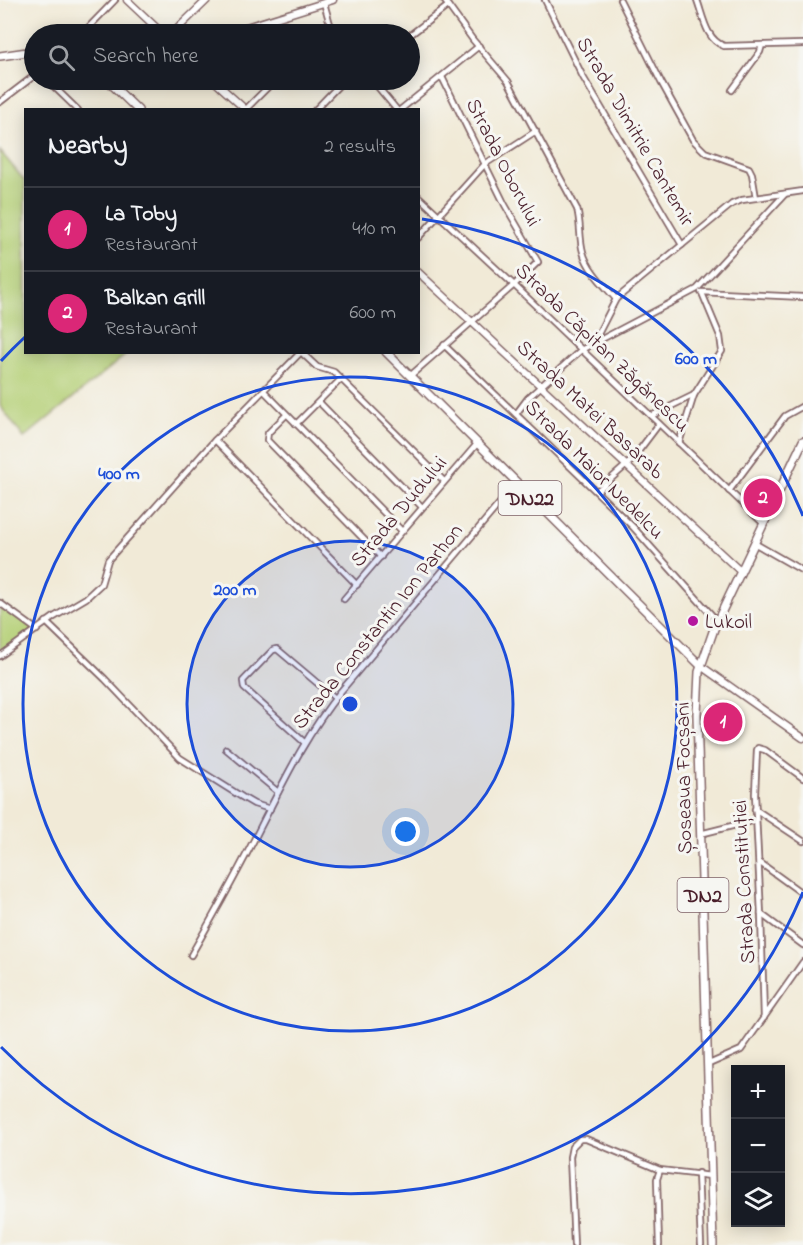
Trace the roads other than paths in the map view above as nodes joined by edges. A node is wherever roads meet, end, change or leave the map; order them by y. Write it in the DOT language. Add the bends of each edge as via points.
graph roads {
  1 [pos="115,0"];
  2 [pos="127,0"];
  3 [pos="207,0"];
  4 [pos="333,0"];
  5 [pos="444,0"];
  6 [pos="545,0"];
  7 [pos="620,0"];
  8 [pos="697,0"];
  9 [pos="324,3"];
  10 [pos="448,6"];
  11 [pos="92,24"];
  12 [pos="152,24"];
  13 [pos="182,24"];
  14 [pos="256,24"];
  15 [pos="330,24"];
  16 [pos="420,27"];
  17 [pos="803,44"];
  18 [pos="762,45"];
  19 [pos="479,46"];
  20 [pos="24,52"];
  21 [pos="0,56"];
  22 [pos="442,77"];
  23 [pos="24,84"];
  24 [pos="57,90"];
  25 [pos="117,90"];
  26 [pos="224,90"];
  27 [pos="266,90"];
  28 [pos="335,90"];
  29 [pos="381,90"];
  30 [pos="732,90"];
  31 [pos="0,102"];
  32 [pos="76,108"];
  33 [pos="136,108"];
  34 [pos="244,108"];
  35 [pos="248,108"];
  36 [pos="317,108"];
  37 [pos="397,108"];
  38 [pos="402,108"];
  39 [pos="536,131"];
  40 [pos="484,164"];
  41 [pos="803,190"];
  42 [pos="785,194"];
  43 [pos="420,198"];
  44 [pos="756,198"];
  45 [pos="439,216"];
  46 [pos="420,236"];
  47 [pos="682,245"];
  48 [pos="420,274"];
  49 [pos="514,285"];
  50 [pos="697,289"];
  51 [pos="702,293"];
  52 [pos="803,297"];
  53 [pos="616,299"];
  54 [pos="472,322"];
  55 [pos="594,342"];
  56 [pos="444,345"];
  57 [pos="581,350"];
  58 [pos="299,354"];
  59 [pos="303,354"];
  60 [pos="388,354"];
  61 [pos="410,376"];
  62 [pos="341,379"];
  63 [pos="541,386"];
  64 [pos="264,391"];
  65 [pos="694,395"];
  66 [pos="319,402"];
  67 [pos="803,406"];
  68 [pos="516,414"];
  69 [pos="286,415"];
  70 [pos="651,416"];
  71 [pos="296,424"];
  72 [pos="659,424"];
  73 [pos="215,440"];
  74 [pos="803,441"];
  75 [pos="679,443"];
  76 [pos="477,444"];
  77 [pos="627,465"];
  78 [pos="444,481"];
  79 [pos="516,483"];
  80 [pos="597,491"];
  81 [pos="729,491"];
  82 [pos="422,507"];
  83 [pos="763,523"];
  84 [pos="402,531"];
  85 [pos="754,543"];
  86 [pos="381,557"];
  87 [pos="803,571"];
  88 [pos="740,572"];
  89 [pos="357,585"];
  90 [pos="344,599"];
  91 [pos="0,603"];
  92 [pos="717,621"];
  93 [pos="46,622"];
  94 [pos="37,630"];
  95 [pos="0,656"];
  96 [pos="700,666"];
  97 [pos="335,698"];
  98 [pos="803,738"];
  99 [pos="304,742"];
  100 [pos="226,749"];
  101 [pos="803,778"];
  102 [pos="278,792"];
  103 [pos="270,809"];
  104 [pos="755,809"];
  105 [pos="756,820"];
  106 [pos="700,834"];
  107 [pos="803,842"];
  108 [pos="759,862"];
  109 [pos="803,894"];
  110 [pos="762,914"];
  111 [pos="803,945"];
  112 [pos="191,955"];
  113 [pos="803,963"];
  114 [pos="764,1017"];
  115 [pos="709,1064"];
  116 [pos="660,1170"];
  117 [pos="698,1173"];
  118 [pos="711,1176"];
  119 [pos="573,1245"];
  120 [pos="659,1245"];
  121 [pos="701,1245"];
  122 [pos="713,1245"];
  1 -- 11 [label="street"];
  2 -- 12 [label="street"];
  3 -- 13 [label="street"];
  4 -- 9 [label="street"];
  5 -- 10 [label="street"];
  6 -- 47 [label="street, Strada Dimitrie Cantemir" via="583,77"];
  7 -- 44 [label="street" via="693,140 705,152 749,168"];
  8 -- 18 [label="street" via="716,43"];
  9 -- 14 [label="street"];
  9 -- 15 [label="street"];
  10 -- 16 [label="street"];
  10 -- 19 [label="street"];
  17 -- 18 [label="street"];
  18 -- 30 [label="street"];
  19 -- 22 [label="street"];
  19 -- 39 [label="street" via="508,81"];
  20 -- 21 [label="main road"];
  22 -- 38 [label="street"];
  22 -- 40 [label="street, Strada Oborului"];
  23 -- 31 [label="street"];
  24 -- 32 [label="street"];
  25 -- 33 [label="main road"];
  26 -- 34 [label="street"];
  27 -- 35 [label="street"];
  28 -- 36 [label="street"];
  29 -- 37 [label="street"];
  39 -- 40 [label="street"];
  39 -- 53 [label="street" via="577,209 586,260"];
  40 -- 45 [label="street"];
  40 -- 49 [label="street, Strada Oborului" via="538,262"];
  41 -- 42 [label="street"];
  42 -- 44 [label="street"];
  42 -- 50 [label="street"];
  43 -- 45 [label="street, Strada Căpitan Zăgănescu"];
  44 -- 47 [label="street" via="737,201"];
  45 -- 46 [label="street"];
  45 -- 49 [label="street, Strada Căpitan Zăgănescu"];
  47 -- 53 [label="street"];
  48 -- 54 [label="street, Strada Matei Basarab"];
  49 -- 54 [label="street"];
  49 -- 57 [label="street, Strada Căpitan Zăgănescu"];
  50 -- 51 [label="street"];
  50 -- 55 [label="street"];
  51 -- 52 [label="street"];
  51 -- 65 [label="street" via="722,351"];
  53 -- 55 [label="street"];
  54 -- 56 [label="street"];
  54 -- 63 [label="street, Strada Matei Basarab"];
  55 -- 57 [label="street"];
  56 -- 61 [label="street"];
  56 -- 68 [label="street, Strada Maior Nedelcu"];
  57 -- 63 [label="street"];
  57 -- 70 [label="street, Strada Căpitan Zăgănescu"];
  58 -- 64 [label="street"];
  59 -- 62 [label="street" via="317,368 334,372"];
  60 -- 61 [label="main road, DN22"];
  61 -- 76 [label="main road, DN22"];
  62 -- 66 [label="street"];
  62 -- 78 [label="street"];
  63 -- 68 [label="street"];
  63 -- 77 [label="street, Strada Matei Basarab"];
  64 -- 69 [label="street"];
  64 -- 73 [label="street"];
  65 -- 70 [label="street"];
  65 -- 75 [label="street"];
  66 -- 71 [label="street"];
  66 -- 82 [label="street"];
  67 -- 81 [label="street" via="785,416"];
  68 -- 80 [label="street, Strada Maior Nedelcu"];
  69 -- 71 [label="street"];
  69 -- 86 [label="street" via="268,433 267,440"];
  70 -- 72 [label="street, Strada Căpitan Zăgănescu"];
  71 -- 84 [label="street"];
  72 -- 75 [label="street, Strada Căpitan Zăgănescu"];
  72 -- 77 [label="street"];
  73 -- 89 [label="street"];
  73 -- 93 [label="street" via="108,560 101,584"];
  74 -- 83 [label="main road, Șoseaua Focșani / DN2"];
  75 -- 81 [label="street, Strada Căpitan Zăgănescu"];
  76 -- 78 [label="street, Strada Dudului"];
  76 -- 79 [label="main road, DN22"];
  77 -- 80 [label="street"];
  77 -- 88 [label="street, Strada Matei Basarab"];
  78 -- 82 [label="street, Strada Dudului"];
  79 -- 96 [label="main road, DN22"];
  79 -- 97 [label="street, Strada Constantin Ion Parhon"];
  80 -- 92 [label="street, Strada Maior Nedelcu"];
  81 -- 83 [label="street, Strada Căpitan Zăgănescu"];
  82 -- 84 [label="street, Strada Dudului"];
  83 -- 85 [label="main road, Șoseaua Focșani / DN2"];
  84 -- 86 [label="street, Strada Dudului"];
  85 -- 87 [label="street"];
  85 -- 88 [label="main road, Șoseaua Focșani / DN2"];
  86 -- 89 [label="street, Strada Dudului"];
  88 -- 92 [label="main road, Șoseaua Focșani / DN2"];
  89 -- 90 [label="street, Strada Dudului"];
  91 -- 94 [label="street"];
  92 -- 96 [label="main road, Șoseaua Focșani / DN2"];
  93 -- 94 [label="street"];
  93 -- 103 [label="street" via="180,758 254,804"];
  94 -- 95 [label="street"];
  96 -- 98 [label="street"];
  96 -- 106 [label="main road, Șoseaua Focșani / DN2"];
  97 -- 99 [label="street, Strada Constantin Ion Parhon"];
  97 -- 99 [label="street" via="277,649 243,681 244,688"];
  99 -- 102 [label="street, Strada Constantin Ion Parhon"];
  100 -- 102 [label="street"];
  101 -- 104 [label="street, Strada Constituției" via="758,748"];
  102 -- 103 [label="street, Strada Constantin Ion Parhon"];
  103 -- 112 [label="street, Strada Constantin Ion Parhon"];
  104 -- 105 [label="street, Strada Constituției"];
  104 -- 107 [label="street"];
  105 -- 106 [label="street"];
  105 -- 108 [label="street, Strada Constituției"];
  106 -- 115 [label="main road, Șoseaua Focșani / DN2"];
  108 -- 109 [label="street"];
  108 -- 110 [label="street, Strada Constituției"];
  110 -- 111 [label="street"];
  110 -- 114 [label="street, Strada Constituției"];
  113 -- 114 [label="street"];
  114 -- 115 [label="street" via="741,1050"];
  115 -- 118 [label="main road, Șoseaua Focșani / DN2"];
  116 -- 117 [label="street"];
  116 -- 119 [label="street" via="586,1139 576,1141 570,1157"];
  116 -- 120 [label="street"];
  117 -- 118 [label="street"];
  117 -- 121 [label="street"];
  118 -- 122 [label="main road, Șoseaua Focșani / DN2"];
}
